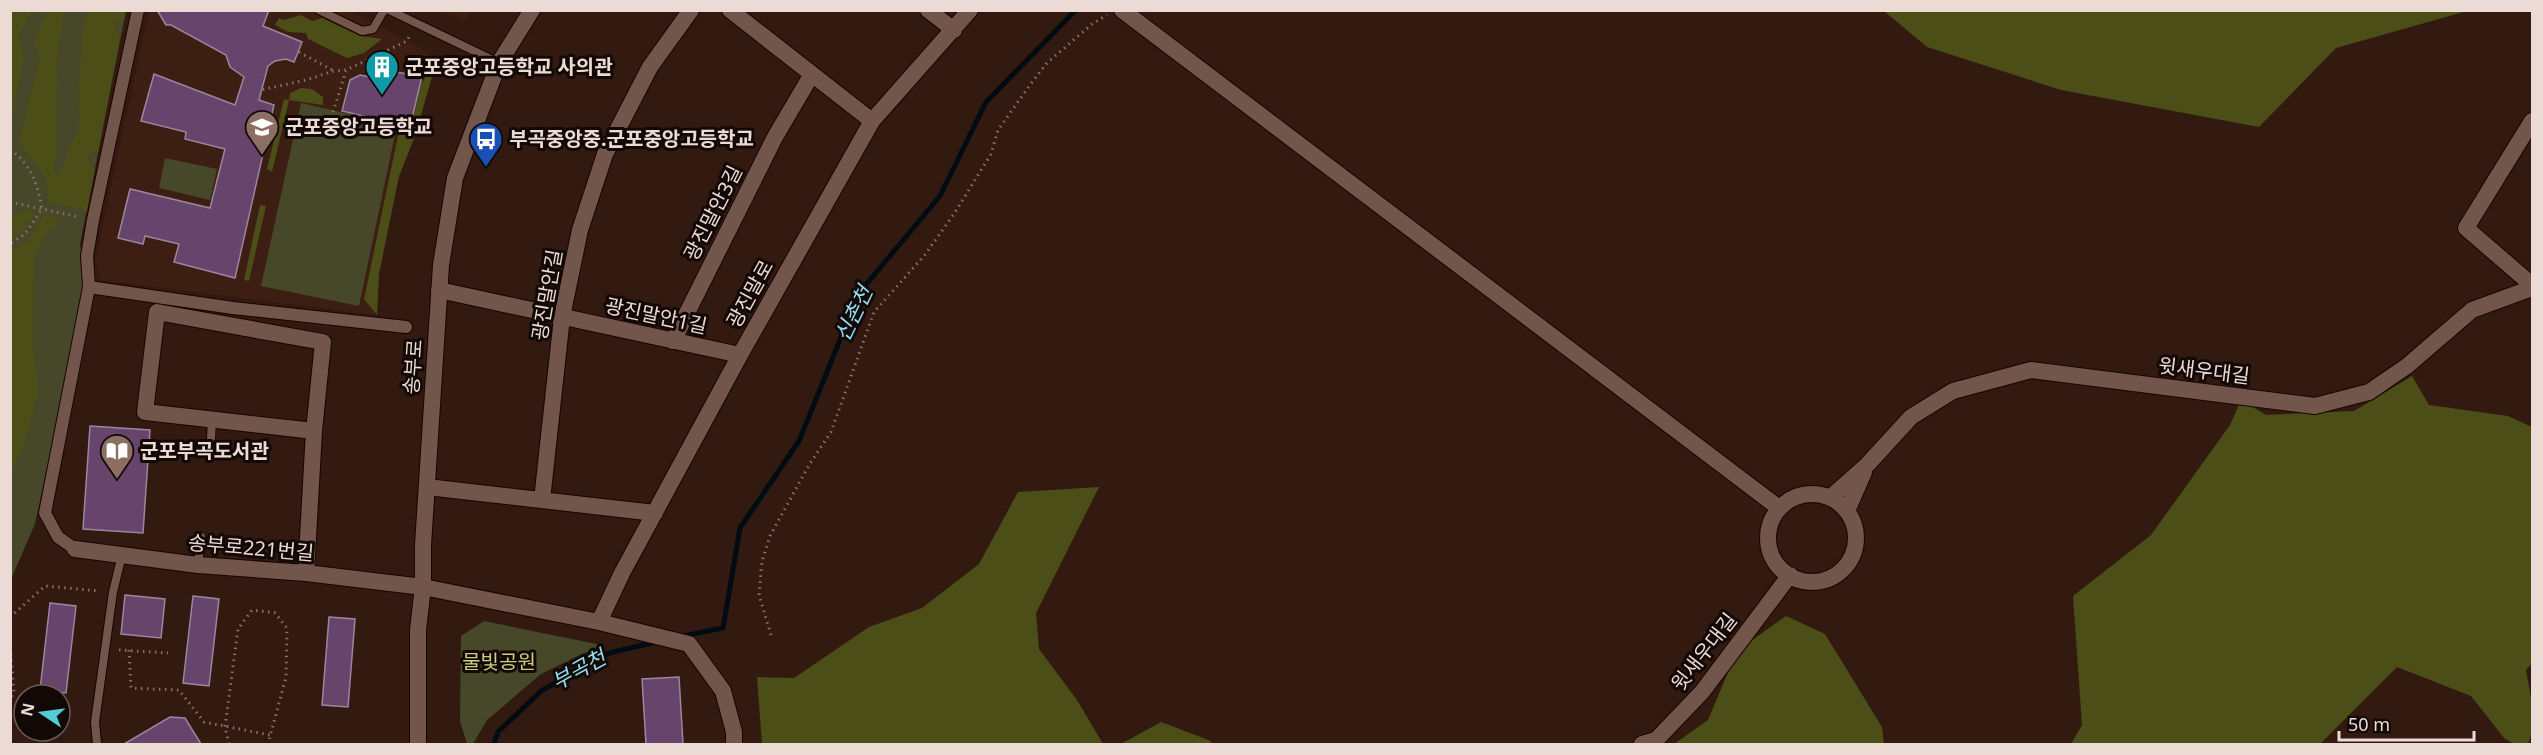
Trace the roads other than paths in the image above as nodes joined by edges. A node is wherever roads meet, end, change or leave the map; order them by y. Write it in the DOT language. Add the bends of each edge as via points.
graph roads {
  1 [pos="138,10"];
  2 [pos="319,10"];
  3 [pos="384,10"];
  4 [pos="389,10"];
  5 [pos="532,10"];
  6 [pos="691,10"];
  7 [pos="730,10"];
  8 [pos="928,10"];
  9 [pos="970,10"];
  10 [pos="1121,12"];
  11 [pos="954,30"];
  12 [pos="499,63"];
  13 [pos="812,74"];
  14 [pos="872,121"];
  15 [pos="2532,121"];
  16 [pos="2532,286"];
  17 [pos="90,287"];
  18 [pos="439,291"];
  19 [pos="562,317"];
  20 [pos="406,327"];
  21 [pos="673,341"];
  22 [pos="740,355"];
  23 [pos="212,419"];
  24 [pos="314,431"];
  25 [pos="210,439"];
  26 [pos="1867,465"];
  27 [pos="427,487"];
  28 [pos="1832,497"];
  29 [pos="542,500"];
  30 [pos="1779,508"];
  31 [pos="1847,511"];
  32 [pos="655,513"];
  33 [pos="201,537"];
  34 [pos="75,549"];
  35 [pos="122,554"];
  36 [pos="198,566"];
  37 [pos="306,573"];
  38 [pos="1790,575"];
  39 [pos="423,588"];
  40 [pos="599,621"];
  41 [pos="97,744"];
  42 [pos="418,744"];
  43 [pos="734,744"];
  44 [pos="1642,744"];
  1 -- 17 [label="street" via="93,220 87,256"];
  2 -- 3 [label="lane" via="362,31 373,29"];
  4 -- 12 [label="lane"];
  5 -- 12 [label="street, 송부로"];
  6 -- 19 [label="street, 광진말안길" via="650,67 605,154 580,230"];
  7 -- 13 [label="street"];
  8 -- 11 [label="street"];
  9 -- 11 [label="street, 광진말로"];
  10 -- 30 [label="street"];
  11 -- 14 [label="street, 광진말로"];
  12 -- 18 [label="street, 송부로" via="455,178"];
  13 -- 14 [label="street"];
  13 -- 21 [label="street, 광진말안3길"];
  14 -- 22 [label="street, 광진말로"];
  15 -- 16 [label="street" via="2466,228"];
  16 -- 26 [label="street, 윗새우대길" via="2472,310 2407,366 2368,392 2315,406 2031,370 1953,391 1911,417"];
  17 -- 20 [label="street" via="232,308"];
  17 -- 34 [label="street" via="45,513 58,537"];
  18 -- 19 [label="street, 광진말안1길"];
  18 -- 27 [label="street, 송부로"];
  19 -- 21 [label="street, 광진말안1길"];
  19 -- 29 [label="street, 광진말안길"];
  21 -- 22 [label="street, 광진말안1길"];
  22 -- 32 [label="street, 광진말로"];
  23 -- 24 [label="street"];
  23 -- 24 [label="street" via="145,412 157,312 323,342"];
  23 -- 25 [label="lane"];
  24 -- 37 [label="street"];
  26 -- 28 [label="street"];
  26 -- 31 [label="street"];
  27 -- 29 [label="street"];
  27 -- 39 [label="street, 송부로"];
  28 -- 30 [label="street" via="1803,494"];
  28 -- 31 [label="street"];
  29 -- 32 [label="street"];
  30 -- 38 [label="street" via="1771,520 1769,548 1775,561"];
  31 -- 38 [label="street" via="1856,533 1856,548 1850,562 1826,580 1811,582"];
  32 -- 40 [label="street, 광진말로"];
  33 -- 36 [label="lane"];
  34 -- 35 [label="street, 송부로221번길"];
  35 -- 36 [label="street, 송부로221번길"];
  35 -- 41 [label="lane" via="95,722"];
  36 -- 37 [label="street, 송부로221번길"];
  37 -- 39 [label="street, 송부로221번길"];
  38 -- 44 [label="street, 윗새우대길" via="1702,692 1656,740"];
  39 -- 40 [label="street, 송부로221번길"];
  39 -- 42 [label="street, 송부로" via="418,630"];
  40 -- 43 [label="street, 송부로221번길" via="689,644 723,691"];
}
